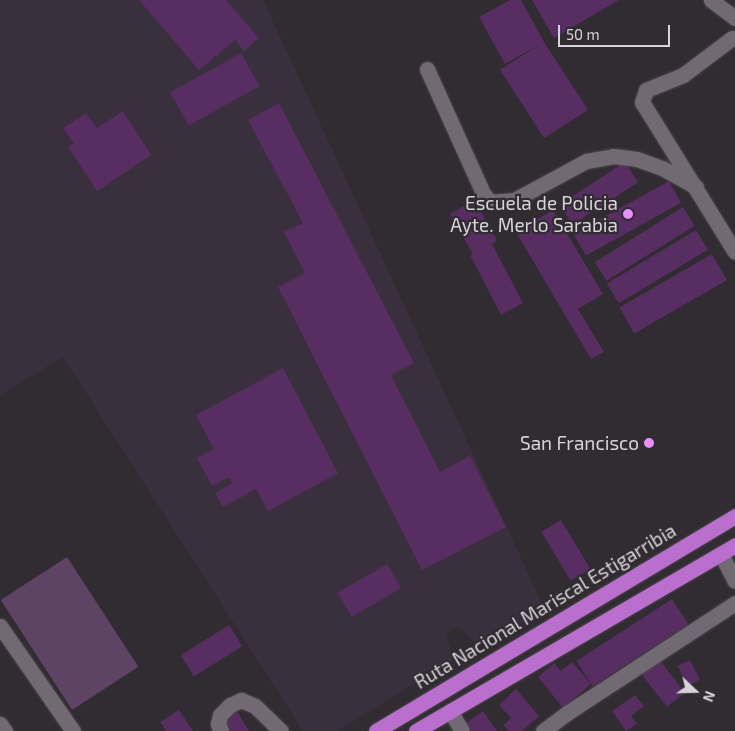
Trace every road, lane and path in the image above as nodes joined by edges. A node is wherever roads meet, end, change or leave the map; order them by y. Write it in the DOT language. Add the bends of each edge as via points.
graph roads {
  1 [pos="717,2"];
  2 [pos="735,18"];
  3 [pos="732,38"];
  4 [pos="427,69"];
  5 [pos="696,188"];
  6 [pos="735,252"];
  7 [pos="735,516"];
  8 [pos="735,545"];
  9 [pos="721,554"];
  10 [pos="735,581"];
  11 [pos="735,604"];
  12 [pos="0,626"];
  13 [pos="450,711"];
  14 [pos="0,724"];
  15 [pos="5,731"];
  16 [pos="73,731"];
  17 [pos="221,731"];
  18 [pos="282,731"];
  19 [pos="376,731"];
  20 [pos="416,731"];
  21 [pos="462,731"];
  22 [pos="543,731"];
  1 -- 2 [label="street"];
  3 -- 5 [label="street" via="683,75 646,90 643,95 642,102"];
  4 -- 5 [label="street" via="484,195 491,202 514,200 586,161 613,156 637,159 662,168"];
  5 -- 6 [label="street"];
  7 -- 19 [label="highway, Ruta Nacional Mariscal Estigarribia"];
  8 -- 9 [label="highway"];
  9 -- 10 [label="street"];
  9 -- 13 [label="highway"];
  11 -- 22 [label="street"];
  12 -- 16 [label="street"];
  13 -- 20 [label="highway"];
  13 -- 21 [label="street"];
  14 -- 15 [label="street"];
  17 -- 18 [label="street" via="218,724 220,714 241,700 255,706"];
}
